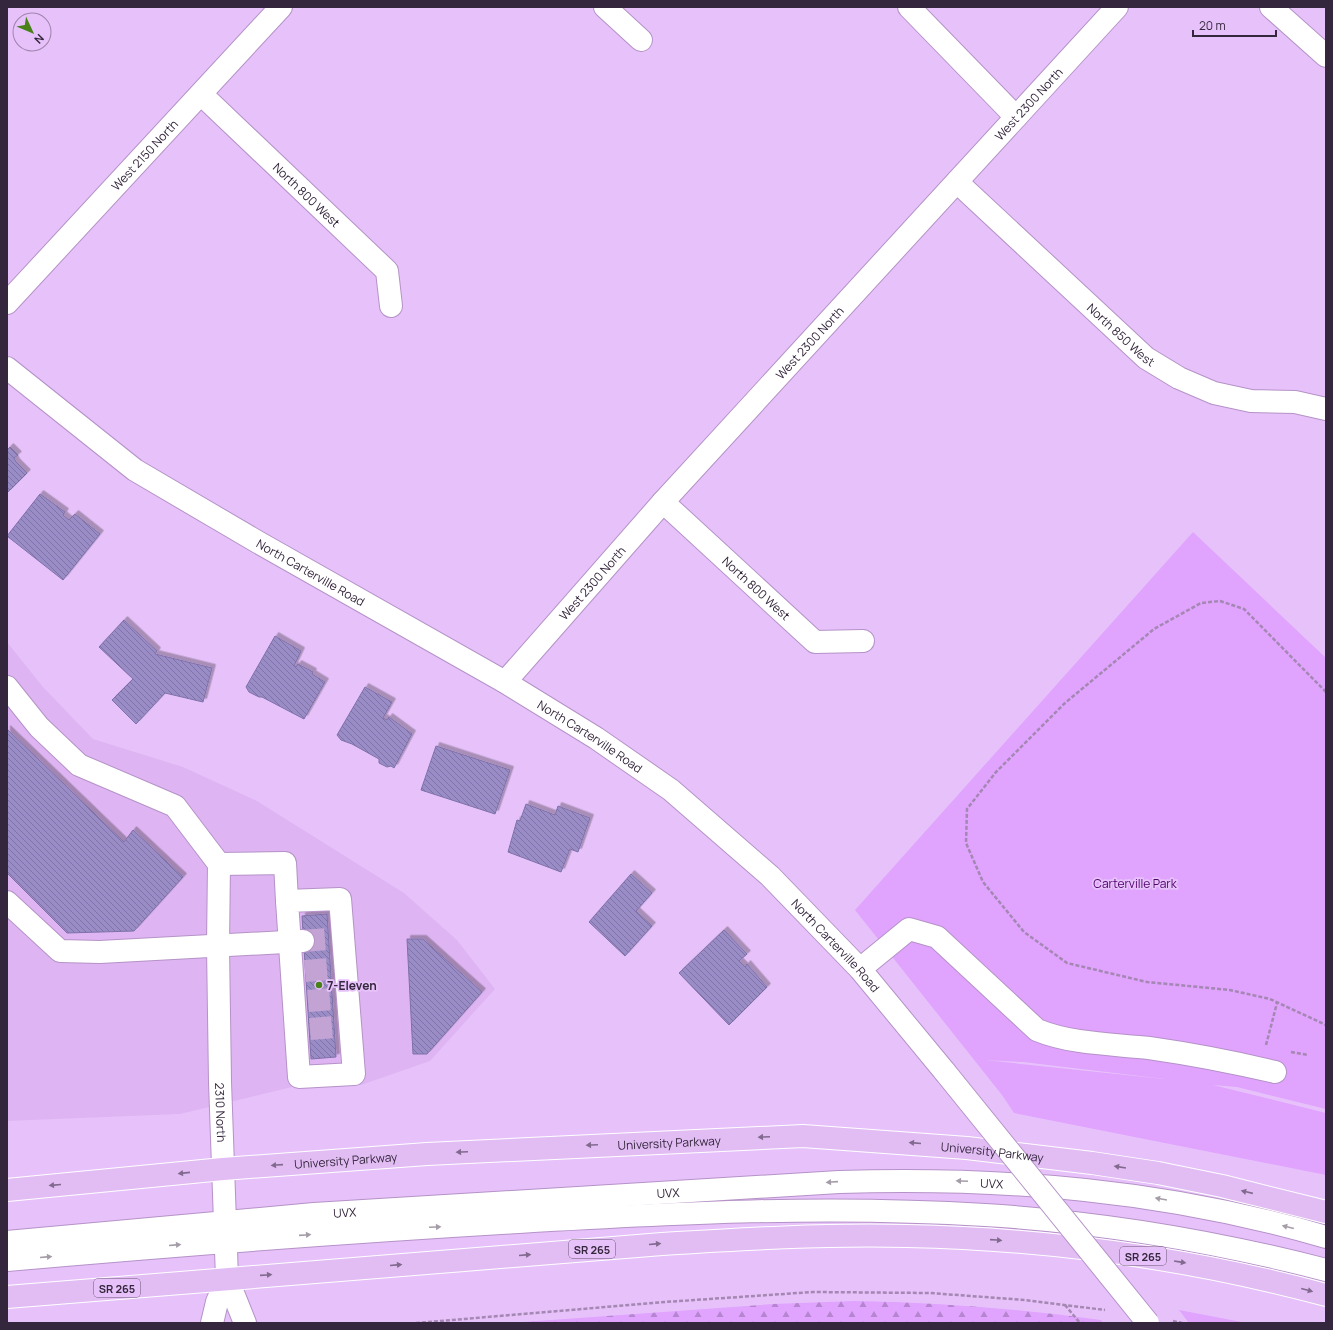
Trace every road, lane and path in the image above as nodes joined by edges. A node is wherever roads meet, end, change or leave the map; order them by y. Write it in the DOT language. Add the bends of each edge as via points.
graph roads {
  1 [pos="281,7"];
  2 [pos="605,7"];
  3 [pos="909,7"];
  4 [pos="1118,7"];
  5 [pos="1271,7"];
  6 [pos="641,40"];
  7 [pos="1326,56"];
  8 [pos="200,94"];
  9 [pos="1016,117"];
  10 [pos="957,182"];
  11 [pos="7,303"];
  12 [pos="392,306"];
  13 [pos="7,368"];
  14 [pos="1326,409"];
  15 [pos="663,502"];
  16 [pos="863,641"];
  17 [pos="505,682"];
  18 [pos="7,687"];
  19 [pos="1326,692"];
  20 [pos="219,864"];
  21 [pos="287,900"];
  22 [pos="7,902"];
  23 [pos="297,942"];
  24 [pos="218,946"];
  25 [pos="860,969"];
  26 [pos="1277,1003"];
  27 [pos="1326,1024"];
  28 [pos="1266,1048"];
  29 [pos="1286,1052"];
  30 [pos="1308,1055"];
  31 [pos="1275,1072"];
  32 [pos="223,1169"];
  33 [pos="7,1190"];
  34 [pos="1326,1212"];
  35 [pos="226,1231"];
  36 [pos="1326,1237"];
  37 [pos="7,1242"];
  38 [pos="7,1260"];
  39 [pos="1326,1270"];
  40 [pos="227,1278"];
  41 [pos="1326,1295"];
  42 [pos="7,1297"];
  43 [pos="1064,1305"];
  44 [pos="1110,1311"];
  45 [pos="1159,1322"];
  46 [pos="212,1323"];
  47 [pos="246,1323"];
  48 [pos="416,1323"];
  49 [pos="1080,1323"];
  50 [pos="1182,1323"];
  1 -- 8 [label="street, West 2150 North"];
  2 -- 6 [label="street"];
  3 -- 9 [label="street"];
  4 -- 9 [label="street, West 2300 North"];
  5 -- 7 [label="street"];
  8 -- 11 [label="street, West 2150 North"];
  8 -- 12 [label="street, North 800 West" via="387,271"];
  9 -- 10 [label="street, West 2300 North"];
  10 -- 14 [label="street, North 850 West" via="1146,358 1165,370 1214,393 1251,400 1295,402"];
  10 -- 15 [label="street, West 2300 North"];
  13 -- 17 [label="street, North Carterville Road" via="135,470"];
  15 -- 16 [label="street, North 800 West" via="815,642"];
  15 -- 17 [label="street, West 2300 North"];
  17 -- 25 [label="street, North Carterville Road" via="596,738 671,790 770,876"];
  18 -- 20 [label="street" via="39,727 79,765 175,806"];
  19 -- 26 [label="path" via="1244,609 1220,601 1201,602 1154,629 1065,702 996,772 967,809 966,843 982,882 1024,932 1067,963 1147,982 1230,990"];
  20 -- 21 [label="street" via="285,863"];
  20 -- 24 [label="street, 2310 North"];
  21 -- 23 [label="street"];
  21 -- 23 [label="street" via="340,899 336,939 342,1027 354,1074 299,1078 303,1030"];
  22 -- 24 [label="street" via="60,951 100,952"];
  23 -- 24 [label="street"];
  24 -- 32 [label="street, 2310 North"];
  25 -- 31 [label="street" via="909,929 937,937 1037,1030 1053,1037 1164,1050"];
  25 -- 45 [label="street, North Carterville Road, bridge" via="1071,1228"];
  26 -- 27 [label="path"];
  26 -- 28 [label="path"];
  29 -- 30 [label="path"];
  32 -- 33 [label="main road, University Parkway, one-way"];
  34 -- 32 [label="main road, University Parkway, one-way" via="1158,1173 1092,1163 967,1148 803,1136 427,1154"];
  32 -- 35 [label="street, 2310 North"];
  36 -- 35 [label="street, UVX, one-way" via="1224,1211 1144,1196 1040,1184 944,1180 839,1182 314,1214"];
  35 -- 37 [label="street, UVX"];
  38 -- 35 [label="street, one-way"];
  35 -- 39 [label="street, one-way" via="654,1214 823,1210 909,1211 1061,1221 1136,1231 1218,1245"];
  35 -- 40 [label="street, 2310 North"];
  40 -- 41 [label="main road, SR 265, one-way" via="662,1244 759,1238 906,1236 1006,1240 1130,1254 1204,1266"];
  40 -- 42 [label="main road, SR 265"];
  40 -- 46 [label="street, 2310 North"];
  40 -- 47 [label="street, 2310 North"];
  43 -- 44 [label="path"];
  43 -- 48 [label="path" via="930,1293 813,1292"];
  43 -- 49 [label="path"];
  45 -- 50 [label="path"];
}
